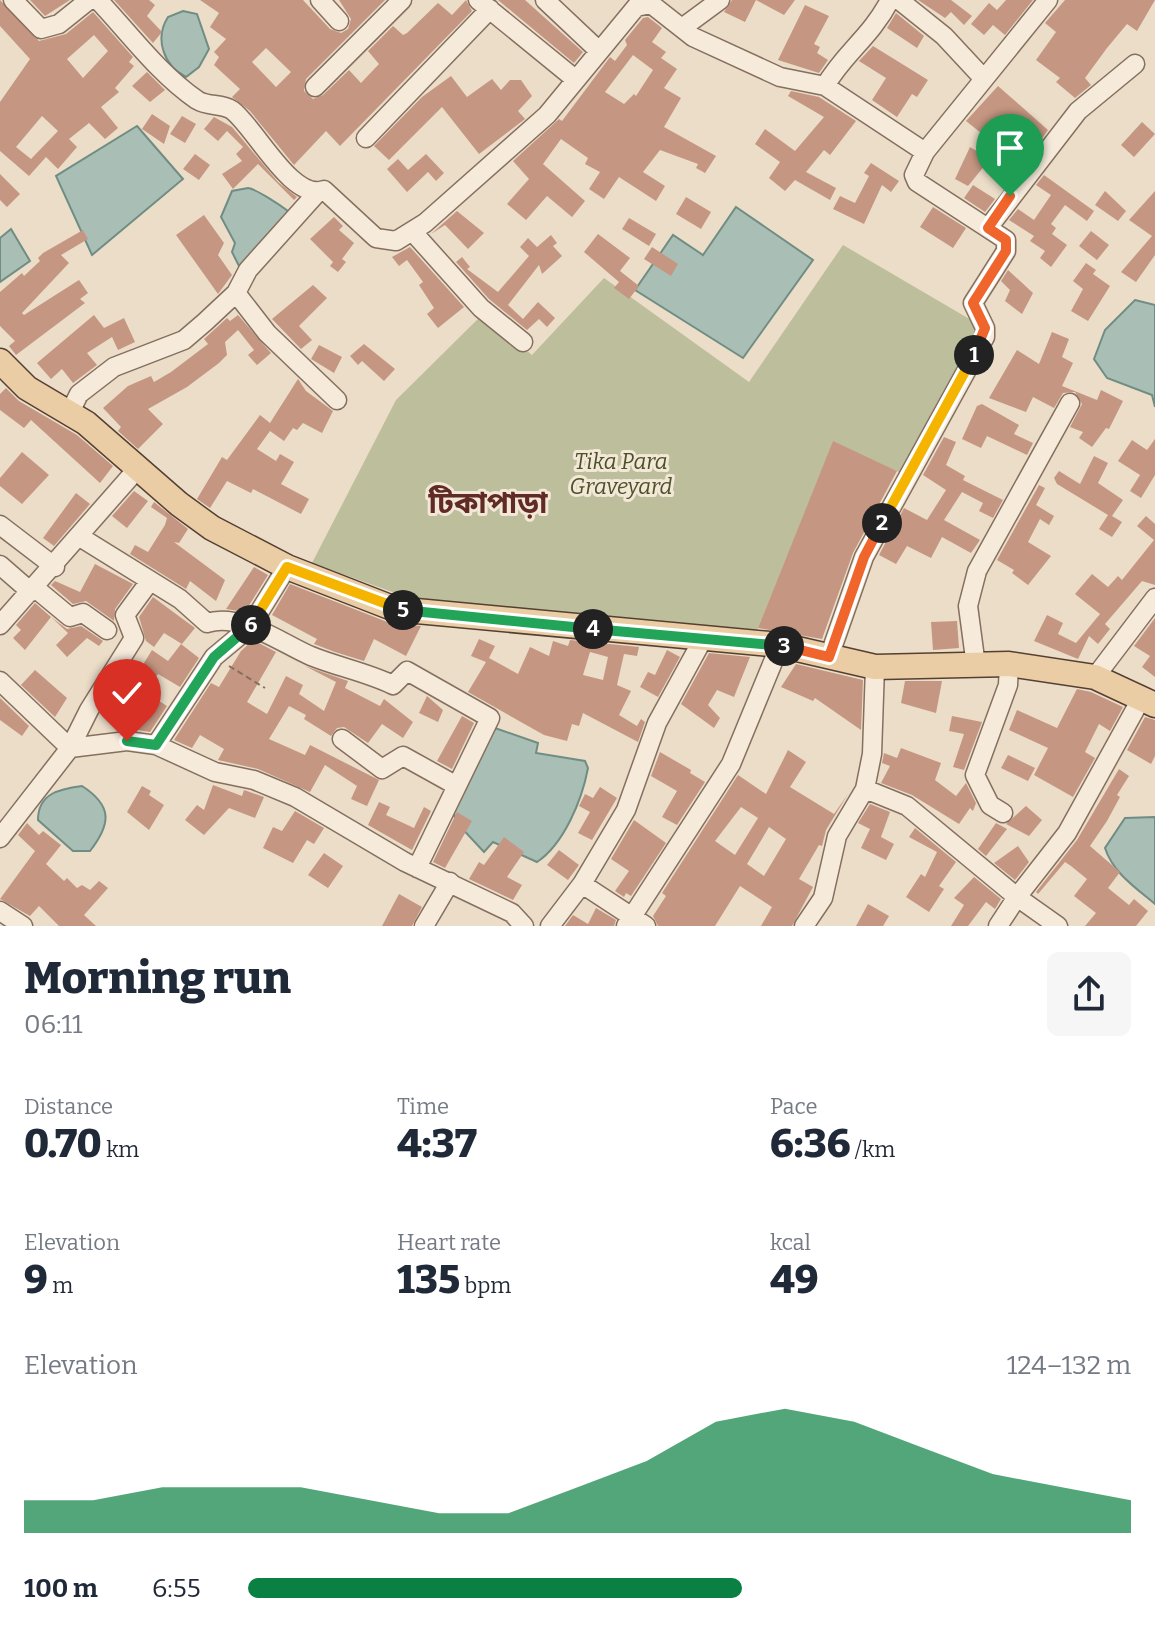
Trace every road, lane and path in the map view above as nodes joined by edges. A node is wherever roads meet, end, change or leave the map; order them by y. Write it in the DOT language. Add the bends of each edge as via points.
graph roads {
  1 [pos="13,0"];
  2 [pos="89,0"];
  3 [pos="98,0"];
  4 [pos="320,0"];
  5 [pos="402,0"];
  6 [pos="545,0"];
  7 [pos="720,0"];
  8 [pos="890,0"];
  9 [pos="899,0"];
  10 [pos="1048,0"];
  11 [pos="484,4"];
  12 [pos="339,21"];
  13 [pos="682,28"];
  14 [pos="598,50"];
  15 [pos="1135,64"];
  16 [pos="575,79"];
  17 [pos="984,79"];
  18 [pos="825,86"];
  19 [pos="315,87"];
  20 [pos="366,138"];
  21 [pos="925,152"];
  22 [pos="317,193"];
  23 [pos="988,228"];
  24 [pos="412,231"];
  25 [pos="236,293"];
  26 [pos="523,342"];
  27 [pos="0,361"];
  28 [pos="337,400"];
  29 [pos="1070,403"];
  30 [pos="69,414"];
  31 [pos="138,468"];
  32 [pos="0,525"];
  33 [pos="80,537"];
  34 [pos="0,565"];
  35 [pos="55,567"];
  36 [pos="287,567"];
  37 [pos="150,581"];
  38 [pos="33,590"];
  39 [pos="1155,598"];
  40 [pos="0,625"];
  41 [pos="250,627"];
  42 [pos="107,630"];
  43 [pos="703,639"];
  44 [pos="780,645"];
  45 [pos="214,657"];
  46 [pos="829,657"];
  47 [pos="1009,664"];
  48 [pos="976,666"];
  49 [pos="875,667"];
  50 [pos="1095,677"];
  51 [pos="0,681"];
  52 [pos="265,688"];
  53 [pos="1148,702"];
  54 [pos="342,739"];
  55 [pos="156,745"];
  56 [pos="70,748"];
  57 [pos="457,786"];
  58 [pos="865,789"];
  59 [pos="1003,813"];
  60 [pos="0,838"];
  61 [pos="417,868"];
  62 [pos="450,882"];
  63 [pos="582,884"];
  64 [pos="1017,897"];
  65 [pos="0,911"];
  66 [pos="635,923"];
  67 [pos="23,926"];
  68 [pos="424,926"];
  69 [pos="524,926"];
  70 [pos="550,926"];
  71 [pos="804,926"];
  72 [pos="998,926"];
  73 [pos="1058,926"];
  1 -- 2 [label="street" via="41,29 59,24"];
  3 -- 22 [label="street" via="194,98 231,110 292,179"];
  4 -- 12 [label="street"];
  5 -- 19 [label="street"];
  6 -- 14 [label="street"];
  7 -- 13 [label="street"];
  8 -- 18 [label="street" via="876,26"];
  9 -- 17 [label="street" via="944,36"];
  10 -- 17 [label="street"];
  11 -- 16 [label="street"];
  11 -- 20 [label="street"];
  13 -- 14 [label="street" via="651,4 636,7"];
  13 -- 18 [label="street" via="780,77"];
  14 -- 16 [label="street"];
  15 -- 23 [label="street" via="1078,111"];
  16 -- 24 [label="street" via="547,115"];
  17 -- 21 [label="street"];
  18 -- 21 [label="street"];
  21 -- 23 [label="street" via="914,175 917,182"];
  22 -- 24 [label="street" via="324,190 376,238 396,241"];
  22 -- 25 [label="street" via="248,270"];
  23 -- 46 [label="street" via="1006,240 1006,251 973,303 985,337 864,557"];
  24 -- 26 [label="street" via="481,308"];
  25 -- 28 [label="street" via="267,333"];
  25 -- 30 [label="street" via="184,340 123,363 89,385"];
  27 -- 30 [label="main road" via="27,388"];
  29 -- 48 [label="street" via="977,571 968,606"];
  30 -- 31 [label="main road"];
  31 -- 33 [label="street"];
  31 -- 36 [label="main road" via="212,528"];
  32 -- 35 [label="street"];
  33 -- 35 [label="street"];
  33 -- 37 [label="street"];
  34 -- 38 [label="street"];
  35 -- 38 [label="street"];
  36 -- 41 [label="street"];
  36 -- 43 [label="main road" via="395,609"];
  37 -- 41 [label="street" via="207,623 217,619"];
  37 -- 56 [label="street" via="125,615 134,638"];
  38 -- 40 [label="street"];
  38 -- 42 [label="street" via="70,617 83,613"];
  39 -- 50 [label="street"];
  41 -- 45 [label="street"];
  41 -- 57 [label="street" via="313,657 393,685 407,671 490,718"];
  43 -- 44 [label="main road"];
  43 -- 63 [label="street" via="657,723 626,810"];
  44 -- 46 [label="main road"];
  44 -- 66 [label="street" via="731,764"];
  45 -- 52 [label="path"];
  45 -- 55 [label="street"];
  46 -- 49 [label="main road"];
  47 -- 48 [label="main road"];
  47 -- 50 [label="main road"];
  47 -- 59 [label="street" via="1008,685 975,775 990,805"];
  48 -- 49 [label="main road"];
  49 -- 58 [label="street" via="872,754"];
  50 -- 53 [label="main road"];
  51 -- 56 [label="street"];
  53 -- 64 [label="street" via="1067,833"];
  54 -- 57 [label="street" via="382,769 403,756"];
  55 -- 56 [label="street" via="127,741"];
  55 -- 61 [label="street" via="215,772 295,797"];
  56 -- 60 [label="street"];
  57 -- 61 [label="street"];
  58 -- 64 [label="street" via="907,806"];
  58 -- 71 [label="street" via="837,836 823,898"];
  61 -- 62 [label="street"];
  62 -- 68 [label="street"];
  62 -- 69 [label="street" via="512,913"];
  63 -- 66 [label="street"];
  63 -- 70 [label="street"];
  64 -- 72 [label="street"];
  64 -- 73 [label="street"];
  65 -- 67 [label="street"];
}
